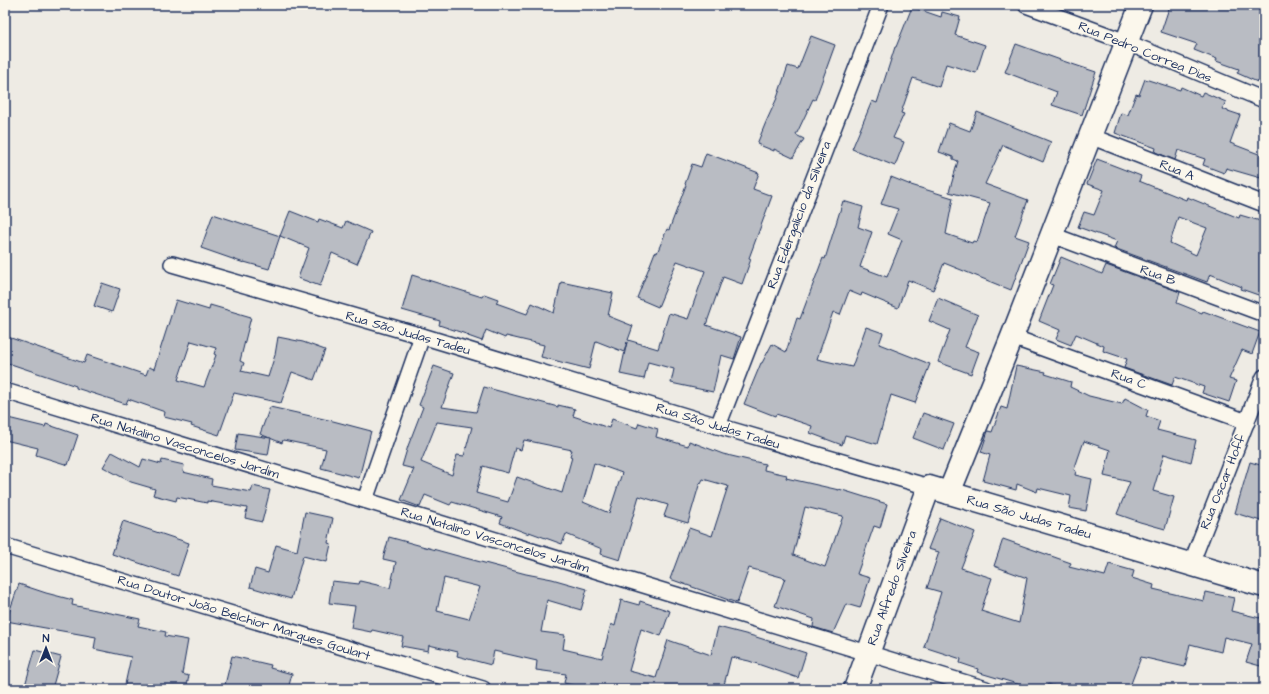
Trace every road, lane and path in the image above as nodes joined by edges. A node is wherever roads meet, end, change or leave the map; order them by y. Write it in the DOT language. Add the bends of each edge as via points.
graph roads {
  1 [pos="880,5"];
  2 [pos="1026,5"];
  3 [pos="1141,5"];
  4 [pos="1126,42"];
  5 [pos="1264,100"];
  6 [pos="1090,136"];
  7 [pos="1264,204"];
  8 [pos="1052,235"];
  9 [pos="172,264"];
  10 [pos="1264,314"];
  11 [pos="422,336"];
  12 [pos="1012,337"];
  13 [pos="1264,377"];
  14 [pos="5,391"];
  15 [pos="1247,422"];
  16 [pos="718,426"];
  17 [pos="939,490"];
  18 [pos="365,500"];
  19 [pos="5,546"];
  20 [pos="1191,564"];
  21 [pos="1264,586"];
  22 [pos="868,654"];
  23 [pos="483,689"];
  24 [pos="855,689"];
  25 [pos="986,689"];
  1 -- 16 [label="street, Rua Edergalicio da Silveira"];
  2 -- 4 [label="street, Rua Pedro Correa Dias"];
  3 -- 4 [label="street, Rua Alfredo Silveira"];
  4 -- 5 [label="street, Rua Pedro Correa Dias"];
  4 -- 6 [label="street, Rua Alfredo Silveira"];
  6 -- 7 [label="street, Rua A"];
  6 -- 8 [label="street, Rua Alfredo Silveira"];
  8 -- 10 [label="street, Rua B"];
  8 -- 12 [label="street, Rua Alfredo Silveira"];
  9 -- 11 [label="street, Rua São Judas Tadeu"];
  11 -- 16 [label="street, Rua São Judas Tadeu"];
  11 -- 18 [label="street"];
  12 -- 15 [label="street, Rua C"];
  12 -- 17 [label="street, Rua Alfredo Silveira"];
  13 -- 15 [label="street, Rua Oscar Hoff"];
  14 -- 18 [label="street, Rua Natalino Vasconcelos Jardim"];
  15 -- 20 [label="street, Rua Oscar Hoff"];
  16 -- 17 [label="street, Rua São Judas Tadeu"];
  17 -- 20 [label="street, Rua São Judas Tadeu"];
  17 -- 22 [label="street, Rua Alfredo Silveira"];
  18 -- 22 [label="street, Rua Natalino Vasconcelos Jardim"];
  19 -- 23 [label="street, Rua Doutor João Belchior Marques Goulart"];
  20 -- 21 [label="street, Rua São Judas Tadeu"];
  22 -- 24 [label="street, Rua Alfredo Silveira"];
  22 -- 25 [label="street, Rua Natalino Vasconcelos Jardim"];
}
